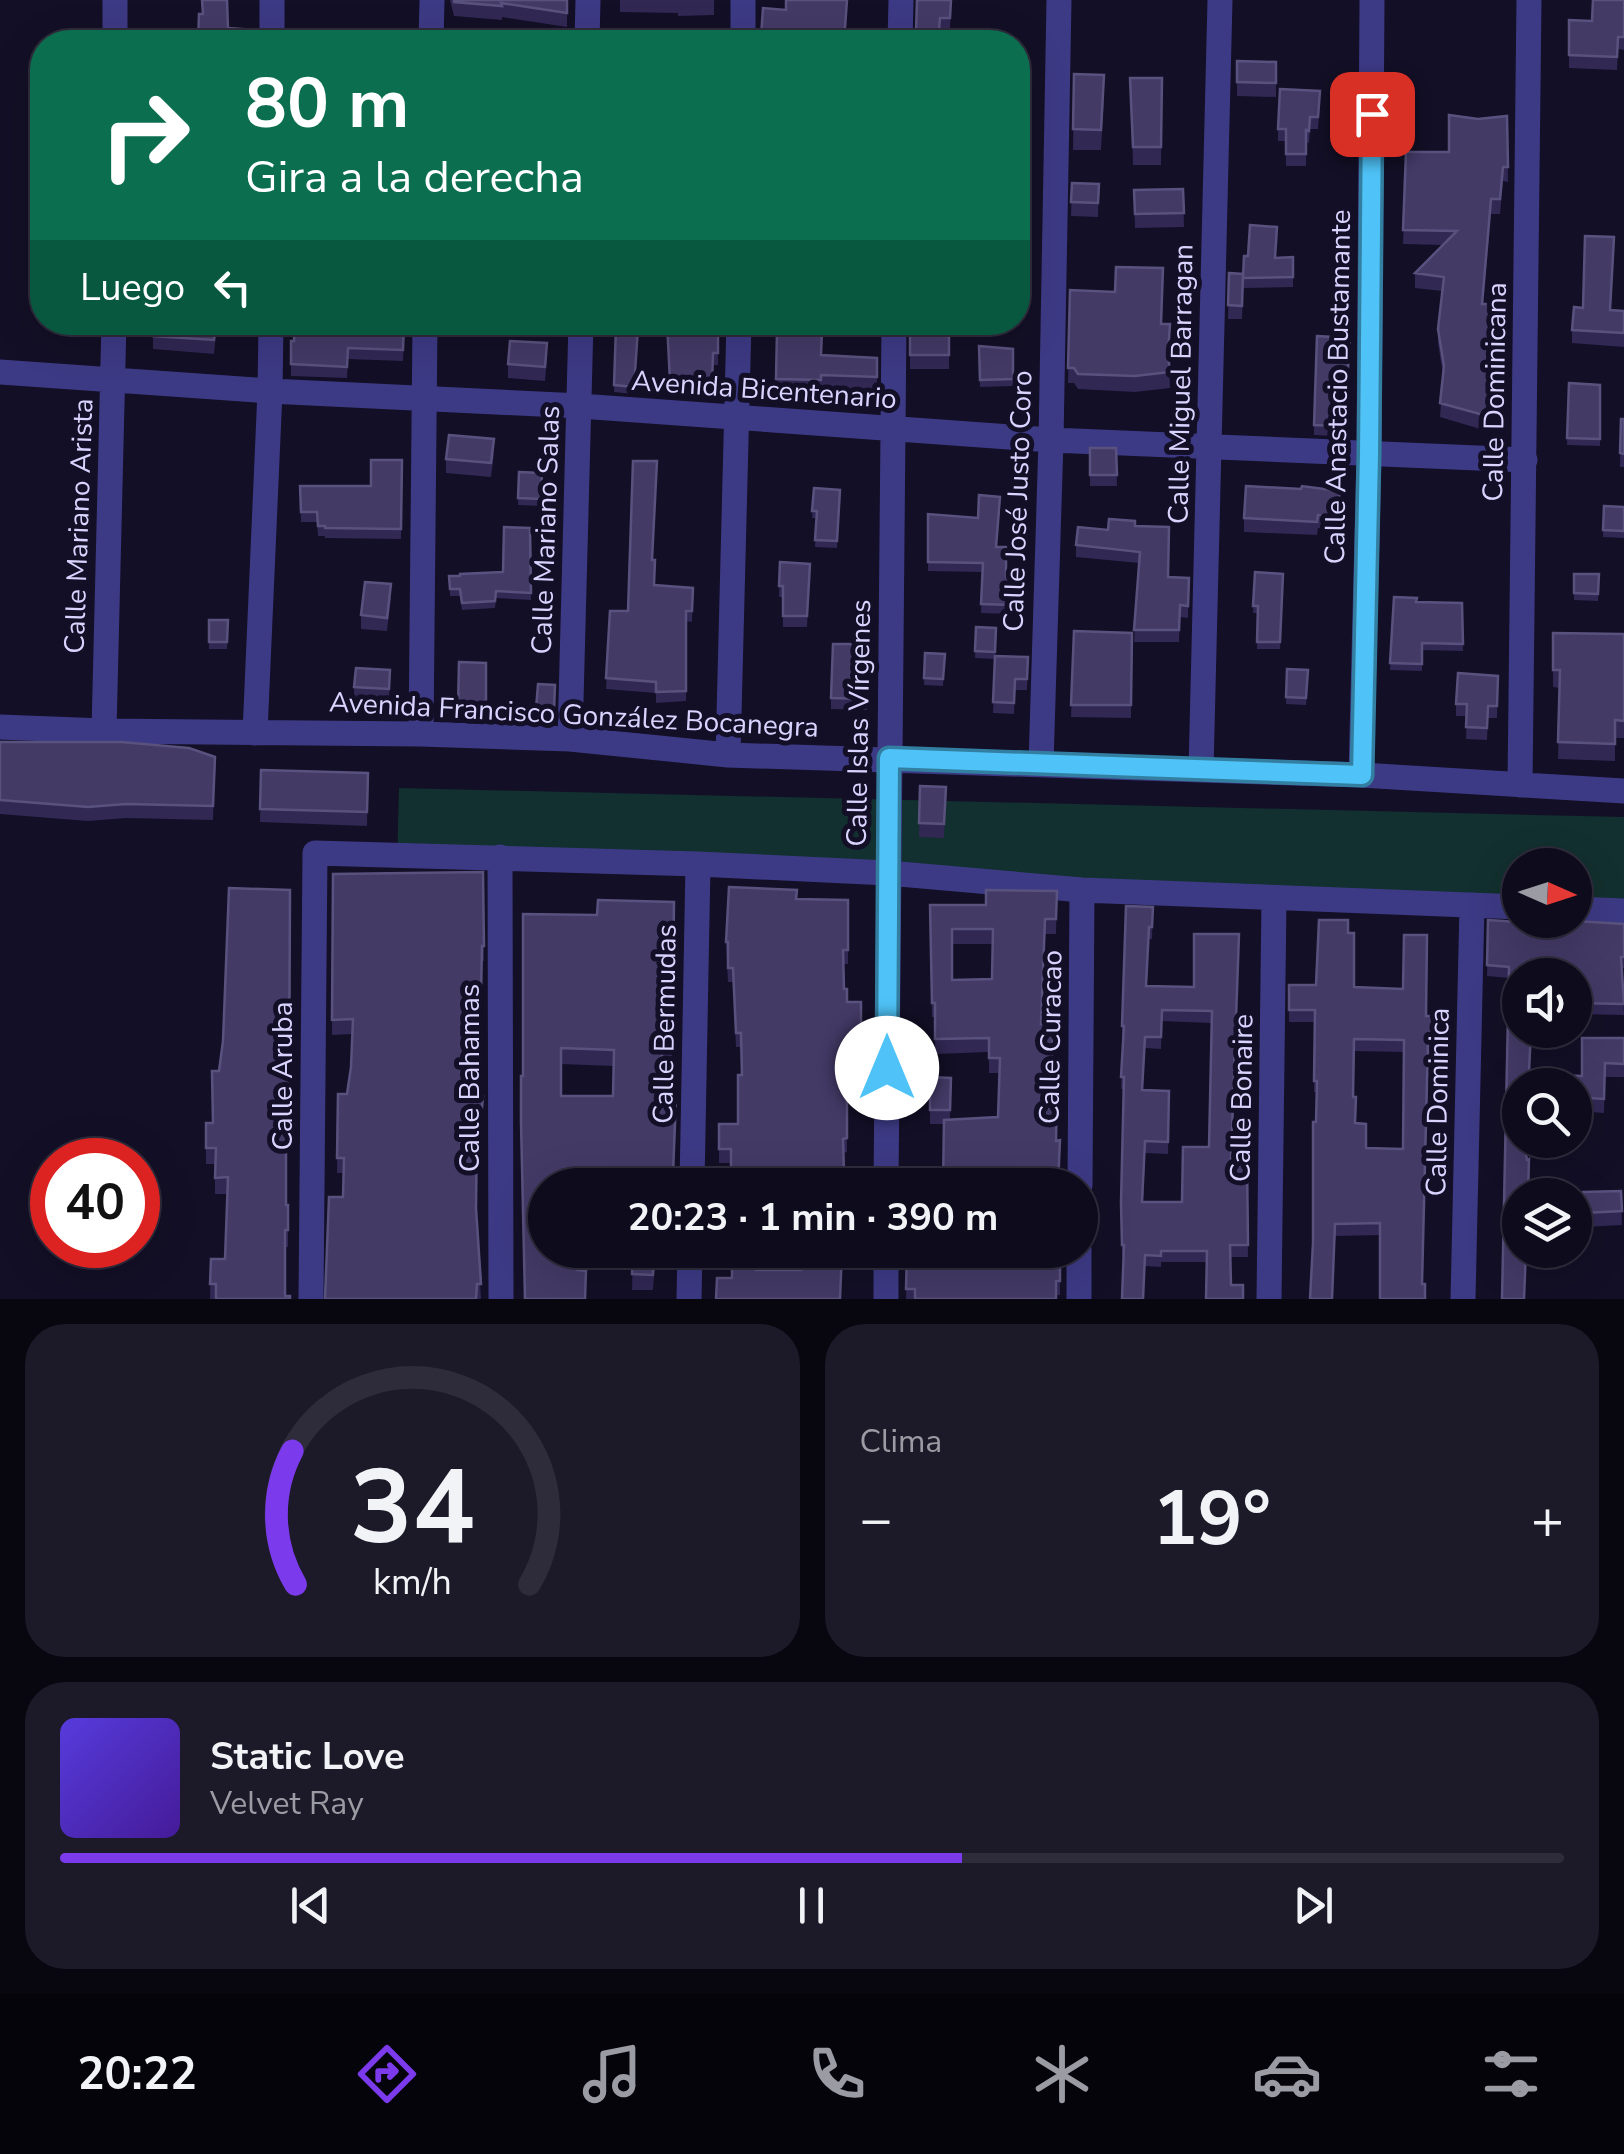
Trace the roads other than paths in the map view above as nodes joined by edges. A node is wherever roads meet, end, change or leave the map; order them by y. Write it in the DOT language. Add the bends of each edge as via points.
graph roads {
  1 [pos="115,0"];
  2 [pos="272,0"];
  3 [pos="432,0"];
  4 [pos="588,0"];
  5 [pos="743,0"];
  6 [pos="900,0"];
  7 [pos="1058,0"];
  8 [pos="1220,0"];
  9 [pos="1372,0"];
  10 [pos="1529,0"];
  11 [pos="115,30"];
  12 [pos="272,30"];
  13 [pos="431,30"];
  14 [pos="587,30"];
  15 [pos="743,30"];
  16 [pos="900,30"];
  17 [pos="114,335"];
  18 [pos="270,335"];
  19 [pos="425,335"];
  20 [pos="581,335"];
  21 [pos="739,335"];
  22 [pos="894,335"];
  23 [pos="0,372"];
  24 [pos="114,379"];
  25 [pos="270,391"];
  26 [pos="424,398"];
  27 [pos="580,406"];
  28 [pos="738,419"];
  29 [pos="892,429"];
  30 [pos="1051,440"];
  31 [pos="1210,446"];
  32 [pos="1369,455"];
  33 [pos="1525,460"];
  34 [pos="0,727"];
  35 [pos="104,730"];
  36 [pos="255,733"];
  37 [pos="421,734"];
  38 [pos="570,739"];
  39 [pos="728,755"];
  40 [pos="889,758"];
  41 [pos="1041,764"];
  42 [pos="1201,770"];
  43 [pos="1362,775"];
  44 [pos="1520,785"];
  45 [pos="1624,791"];
  46 [pos="500,857"];
  47 [pos="698,864"];
  48 [pos="888,873"];
  49 [pos="1082,890"];
  50 [pos="1274,898"];
  51 [pos="1472,905"];
  52 [pos="1502,906"];
  53 [pos="1592,910"];
  54 [pos="1624,911"];
  55 [pos="692,1168"];
  56 [pos="886,1168"];
  57 [pos="1080,1168"];
  58 [pos="690,1268"];
  59 [pos="886,1268"];
  60 [pos="1079,1268"];
  61 [pos="312,1299"];
  62 [pos="501,1299"];
  63 [pos="689,1299"];
  64 [pos="886,1299"];
  65 [pos="1079,1299"];
  66 [pos="1269,1299"];
  67 [pos="1464,1299"];
  1 -- 11 [label="street"];
  2 -- 12 [label="street"];
  3 -- 13 [label="street"];
  4 -- 14 [label="street"];
  5 -- 15 [label="street"];
  6 -- 16 [label="street"];
  7 -- 30 [label="street, Calle José Justo Coro"];
  8 -- 31 [label="street, Calle Miguel Barragan"];
  9 -- 32 [label="street, Calle Anastacio Bustamante"];
  10 -- 33 [label="street, Calle Dominicana"];
  17 -- 24 [label="street, Calle Mariano Arista"];
  18 -- 25 [label="street"];
  19 -- 26 [label="street"];
  20 -- 27 [label="street, Calle Mariano Salas"];
  21 -- 28 [label="street"];
  22 -- 29 [label="street, Calle Islas Vírgenes"];
  23 -- 24 [label="street, Avenida Bicentenario"];
  24 -- 25 [label="street, Avenida Bicentenario"];
  24 -- 35 [label="street, Calle Mariano Arista"];
  25 -- 26 [label="street, Avenida Bicentenario"];
  25 -- 36 [label="street"];
  26 -- 27 [label="street, Avenida Bicentenario"];
  26 -- 37 [label="street"];
  27 -- 28 [label="street, Avenida Bicentenario"];
  27 -- 38 [label="street, Calle Mariano Salas"];
  28 -- 29 [label="street, Avenida Bicentenario"];
  28 -- 39 [label="street"];
  29 -- 30 [label="street, Avenida Bicentenario"];
  29 -- 40 [label="street, Calle Islas Vírgenes"];
  30 -- 31 [label="street, Avenida Bicentenario"];
  30 -- 41 [label="street, Calle José Justo Coro"];
  31 -- 32 [label="street, Avenida Bicentenario"];
  31 -- 42 [label="street, Calle Miguel Barragan"];
  32 -- 33 [label="street, Avenida Bicentenario"];
  32 -- 43 [label="street, Calle Anastacio Bustamante"];
  33 -- 44 [label="street, Calle Dominicana"];
  34 -- 35 [label="street, Avenida Francisco González Bocanegra"];
  35 -- 36 [label="street, Avenida Francisco González Bocanegra"];
  36 -- 37 [label="street, Avenida Francisco González Bocanegra"];
  37 -- 38 [label="street, Avenida Francisco González Bocanegra"];
  38 -- 39 [label="street, Avenida Francisco González Bocanegra"];
  39 -- 40 [label="street, Avenida Francisco González Bocanegra"];
  40 -- 41 [label="street, Avenida Francisco González Bocanegra"];
  40 -- 48 [label="street, Calle Islas Vírgenes"];
  41 -- 42 [label="street, Avenida Francisco González Bocanegra"];
  42 -- 43 [label="street, Avenida Francisco González Bocanegra"];
  43 -- 44 [label="street, Avenida Francisco González Bocanegra"];
  44 -- 45 [label="street, Avenida Francisco González Bocanegra"];
  46 -- 47 [label="street"];
  46 -- 61 [label="street, Calle Aruba" via="315,853"];
  46 -- 62 [label="street, Calle Bahamas"];
  47 -- 48 [label="street"];
  47 -- 55 [label="street, Calle Bermudas"];
  48 -- 49 [label="street"];
  48 -- 56 [label="street, Calle Islas Vírgenes"];
  49 -- 50 [label="street"];
  49 -- 57 [label="street, Calle Curacao"];
  50 -- 51 [label="street"];
  50 -- 66 [label="street, Calle Bonaire"];
  51 -- 52 [label="street"];
  51 -- 67 [label="street, Calle Dominica"];
  53 -- 54 [label="street"];
  58 -- 63 [label="street"];
  59 -- 64 [label="street"];
  60 -- 65 [label="street"];
}
